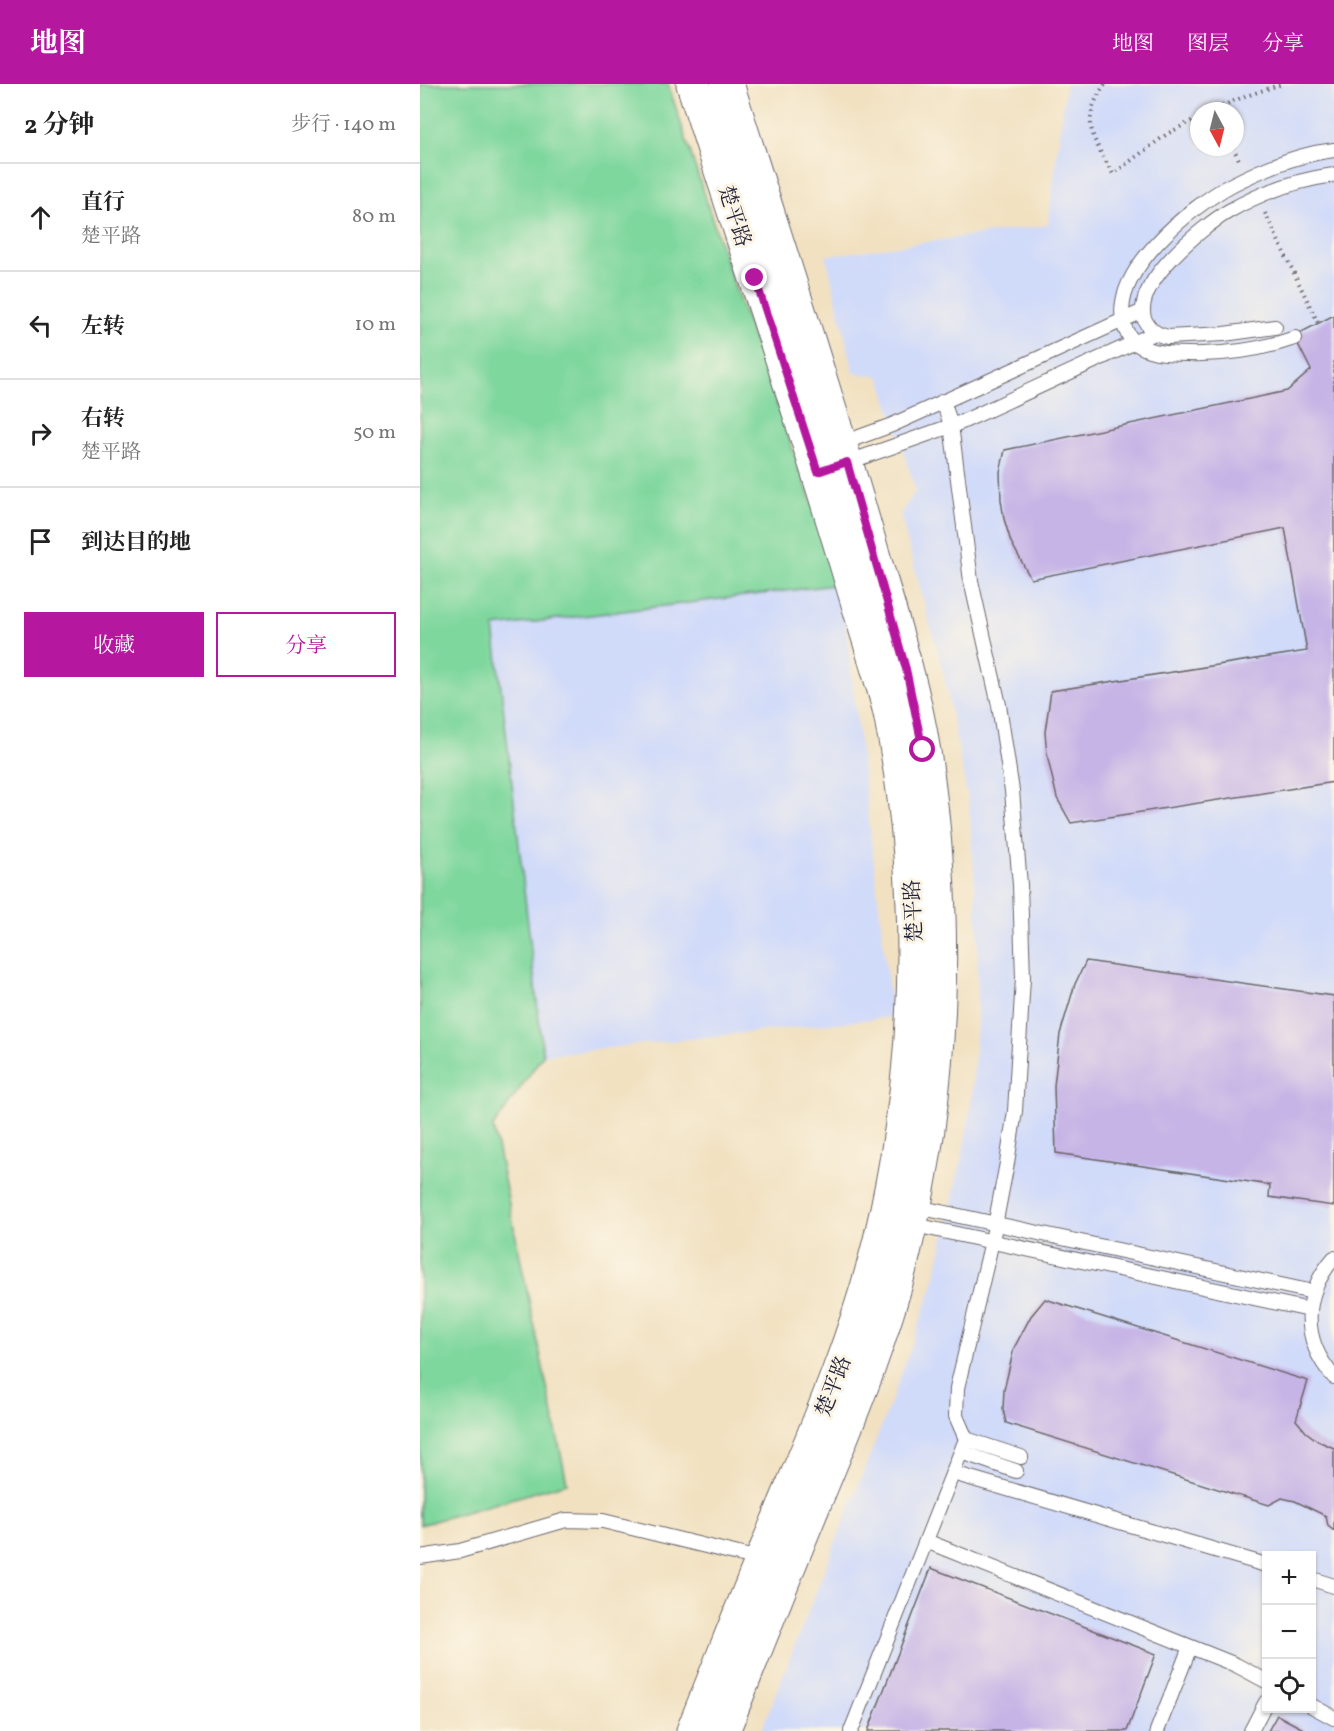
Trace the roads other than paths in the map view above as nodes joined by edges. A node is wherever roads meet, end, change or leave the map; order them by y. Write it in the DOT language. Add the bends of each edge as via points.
graph roads {
  1 [pos="693,84"];
  2 [pos="727,84"];
  3 [pos="1334,150"];
  4 [pos="1334,175"];
  5 [pos="1143,311"];
  6 [pos="1122,320"];
  7 [pos="1275,327"];
  8 [pos="1155,333"];
  9 [pos="1295,338"];
  10 [pos="1134,343"];
  11 [pos="943,401"];
  12 [pos="951,425"];
  13 [pos="831,461"];
  14 [pos="900,1212"];
  15 [pos="996,1224"];
  16 [pos="992,1241"];
  17 [pos="1334,1257"];
  18 [pos="1313,1292"];
  19 [pos="1310,1310"];
  20 [pos="1334,1377"];
  21 [pos="963,1446"];
  22 [pos="1021,1457"];
  23 [pos="1016,1471"];
  24 [pos="953,1473"];
  25 [pos="926,1541"];
  26 [pos="420,1557"];
  27 [pos="775,1563"];
  28 [pos="1262,1564"];
  29 [pos="1316,1581"];
  30 [pos="1334,1586"];
  31 [pos="1190,1647"];
  32 [pos="1262,1679"];
  33 [pos="1316,1709"];
  34 [pos="1262,1710"];
  35 [pos="1334,1718"];
  36 [pos="693,1731"];
  37 [pos="723,1731"];
  38 [pos="851,1731"];
  39 [pos="1157,1731"];
  40 [pos="1251,1731"];
  1 -- 13 [label="main road, 楚平路" via="755,278"];
  2 -- 13 [label="main road, 楚平路" via="785,268"];
  3 -- 6 [label="lane" via="1309,154 1231,185 1188,215 1136,270 1126,287"];
  4 -- 5 [label="lane" via="1298,182 1257,197 1208,225 1151,285"];
  5 -- 6 [label="lane"];
  5 -- 8 [label="lane" via="1146,323"];
  6 -- 10 [label="lane"];
  6 -- 11 [label="lane"];
  7 -- 8 [label="lane" via="1182,337"];
  8 -- 10 [label="lane"];
  9 -- 10 [label="lane" via="1255,349 1197,354 1156,352"];
  10 -- 12 [label="lane"];
  11 -- 12 [label="lane"];
  11 -- 13 [label="lane"];
  12 -- 13 [label="lane"];
  12 -- 15 [label="lane" via="970,581 1006,749 1020,895 1023,978 1019,1065"];
  13 -- 14 [label="main road, 楚平路" via="911,688 930,794 938,895 937,1051 932,1106"];
  14 -- 15 [label="lane"];
  14 -- 16 [label="lane"];
  14 -- 27 [label="main road, 楚平路" via="893,1297 880,1338 860,1393"];
  15 -- 16 [label="lane"];
  15 -- 18 [label="lane"];
  16 -- 19 [label="lane"];
  16 -- 21 [label="lane" via="956,1397"];
  17 -- 18 [label="lane"];
  18 -- 19 [label="lane"];
  19 -- 20 [label="lane" via="1318,1355"];
  21 -- 22 [label="lane"];
  21 -- 23 [label="lane"];
  21 -- 24 [label="lane"];
  24 -- 25 [label="lane"];
  24 -- 28 [label="lane"];
  25 -- 31 [label="lane"];
  25 -- 38 [label="lane"];
  26 -- 27 [label="lane" via="460,1551 566,1520 603,1521"];
  27 -- 36 [label="main road, 楚平路"];
  27 -- 37 [label="main road, 楚平路"];
  29 -- 30 [label="lane"];
  31 -- 32 [label="lane"];
  31 -- 39 [label="lane"];
  33 -- 35 [label="lane"];
  34 -- 40 [label="lane"];
}
